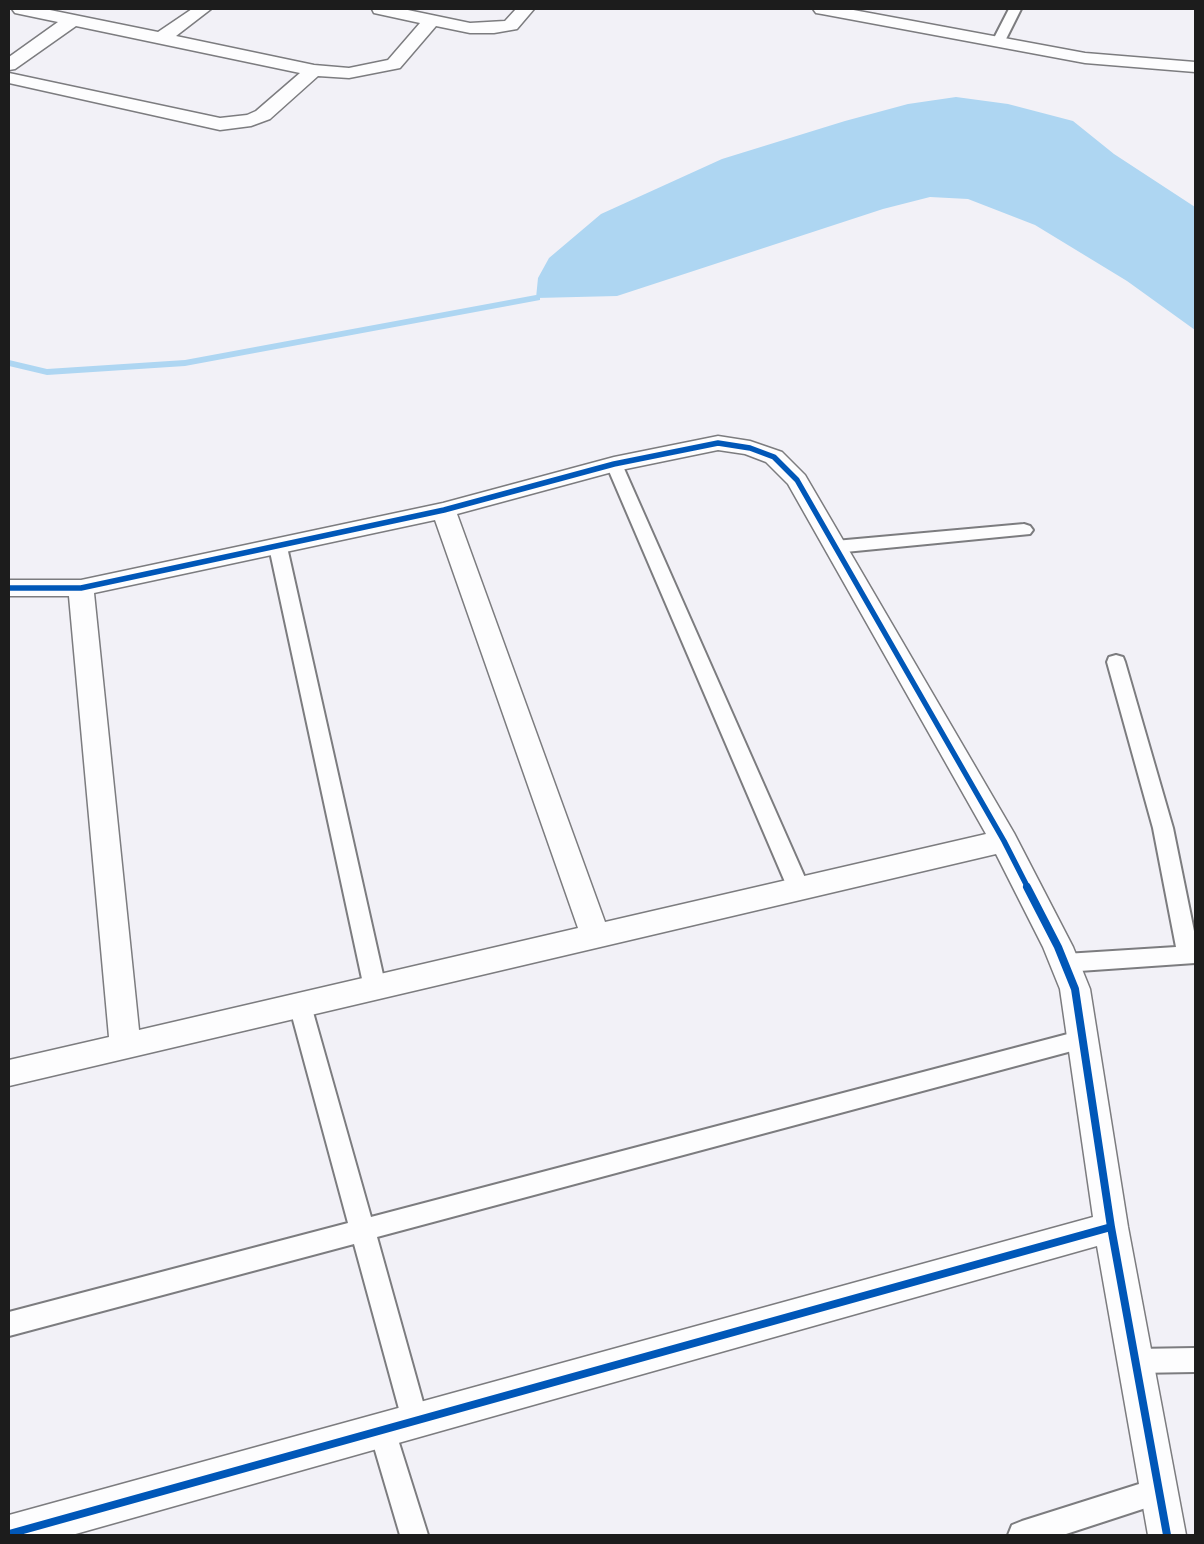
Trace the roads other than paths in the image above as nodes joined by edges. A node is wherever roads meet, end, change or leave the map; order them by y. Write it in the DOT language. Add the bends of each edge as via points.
graph roads {
  1 [pos="21,9"];
  2 [pos="203,9"];
  3 [pos="380,9"];
  4 [pos="525,9"];
  5 [pos="822,9"];
  6 [pos="1015,9"];
  7 [pos="72,20"];
  8 [pos="432,20"];
  9 [pos="160,39"];
  10 [pos="998,42"];
  11 [pos="9,65"];
  12 [pos="1195,67"];
  13 [pos="314,70"];
  14 [pos="9,78"];
  15 [pos="614,464"];
  16 [pos="444,510"];
  17 [pos="1024,530"];
  18 [pos="278,547"];
  19 [pos="835,547"];
  20 [pos="9,588"];
  21 [pos="81,588"];
  22 [pos="1116,662"];
  23 [pos="1004,841"];
  24 [pos="799,889"];
  25 [pos="596,937"];
  26 [pos="1191,954"];
  27 [pos="1065,963"];
  28 [pos="375,988"];
  29 [pos="300,1005"];
  30 [pos="1083,1038"];
  31 [pos="125,1046"];
  32 [pos="9,1073"];
  33 [pos="1111,1227"];
  34 [pos="362,1229"];
  35 [pos="9,1324"];
  36 [pos="1195,1360"];
  37 [pos="1135,1361"];
  38 [pos="415,1420"];
  39 [pos="382,1430"];
  40 [pos="1158,1491"];
  41 [pos="9,1534"];
  42 [pos="414,1535"];
  43 [pos="1022,1535"];
  44 [pos="1168,1535"];
  1 -- 7 [label="street"];
  2 -- 9 [label="street"];
  3 -- 8 [label="street"];
  4 -- 8 [label="street" via="511,25 494,28 470,28"];
  5 -- 10 [label="street"];
  6 -- 10 [label="lane"];
  7 -- 9 [label="street"];
  7 -- 11 [label="street"];
  8 -- 13 [label="street" via="394,64 349,73"];
  9 -- 13 [label="street"];
  10 -- 12 [label="street" via="1085,58"];
  13 -- 14 [label="street" via="263,115 220,124"];
  15 -- 16 [label="street"];
  15 -- 19 [label="street" via="718,443 750,448 774,457 798,480"];
  15 -- 24 [label="lane"];
  16 -- 18 [label="street"];
  16 -- 25 [label="street"];
  17 -- 19 [label="lane"];
  18 -- 21 [label="street"];
  18 -- 28 [label="lane"];
  19 -- 23 [label="street"];
  20 -- 21 [label="street"];
  21 -- 31 [label="street"];
  22 -- 26 [label="lane" via="1163,828"];
  23 -- 24 [label="street"];
  23 -- 27 [label="street"];
  24 -- 25 [label="street"];
  25 -- 28 [label="street"];
  26 -- 27 [label="lane"];
  27 -- 30 [label="street" via="1075,989"];
  28 -- 29 [label="street"];
  29 -- 31 [label="street"];
  29 -- 34 [label="lane"];
  30 -- 33 [label="street"];
  30 -- 34 [label="lane"];
  31 -- 32 [label="street"];
  33 -- 37 [label="street"];
  33 -- 38 [label="street"];
  34 -- 35 [label="lane"];
  34 -- 38 [label="lane"];
  36 -- 37 [label="lane"];
  37 -- 40 [label="street"];
  38 -- 39 [label="street"];
  39 -- 41 [label="street"];
  39 -- 42 [label="lane"];
  40 -- 43 [label="lane"];
  40 -- 44 [label="street"];
}
